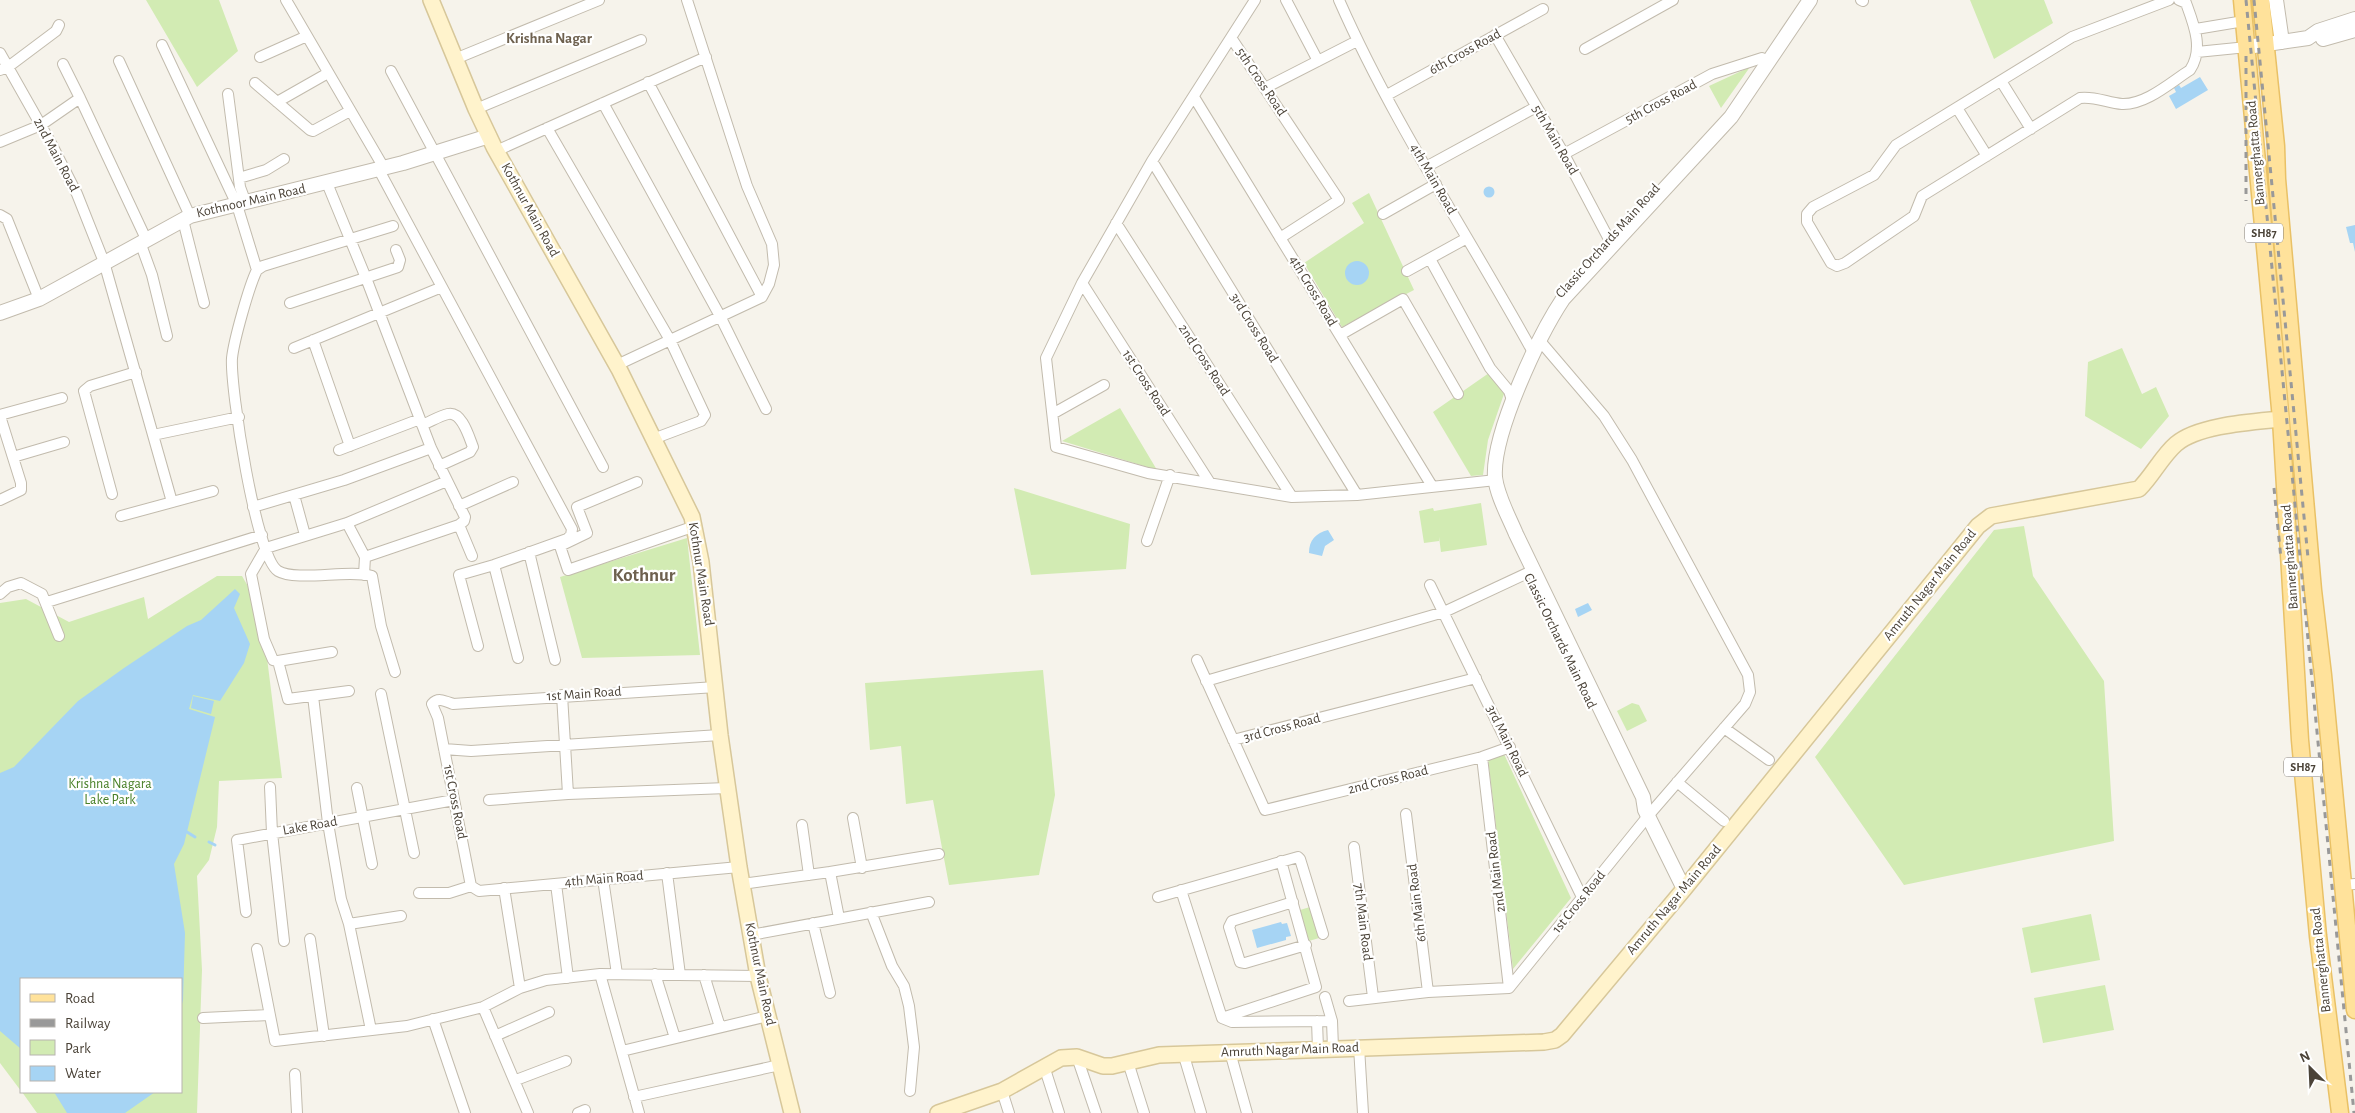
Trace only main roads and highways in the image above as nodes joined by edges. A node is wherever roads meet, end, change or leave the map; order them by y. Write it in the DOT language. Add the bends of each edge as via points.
graph roads {
  1 [pos="431,0"];
  2 [pos="2242,0"];
  3 [pos="2261,0"];
  4 [pos="2281,419"];
  5 [pos="2313,590"];
  6 [pos="2292,592"];
  7 [pos="2349,891"];
  8 [pos="2355,1010"];
  9 [pos="972,1107"];
  10 [pos="792,1113"];
  11 [pos="938,1113"];
  12 [pos="2340,1113"];
  1 -- 10 [label="main road, Kothnur Main Road" via="488,136 617,365 695,526 739,867 758,976"];
  2 -- 4 [label="main road, Bannerghatta Road / SH87"];
  3 -- 5 [label="main road, Bannerghatta Road / SH87"];
  4 -- 6 [label="main road, Bannerghatta Road / SH87"];
  4 -- 9 [label="main road, Amruth Nagar Main Road" via="2258,420 2194,433 2176,444 2139,489 1991,516 1978,526 1684,889 1555,1040 1159,1055 1103,1066 1077,1058 1061,1058"];
  5 -- 6 [label="main road"];
  5 -- 7 [label="main road, Bannerghatta Road / SH87"];
  6 -- 12 [label="main road, Bannerghatta Road / SH87" via="2300,740 2318,936"];
  7 -- 8 [label="main road, Bannerghatta Road / SH87"];
  9 -- 11 [label="main road, Amruth Nagar Main Road"];
}
